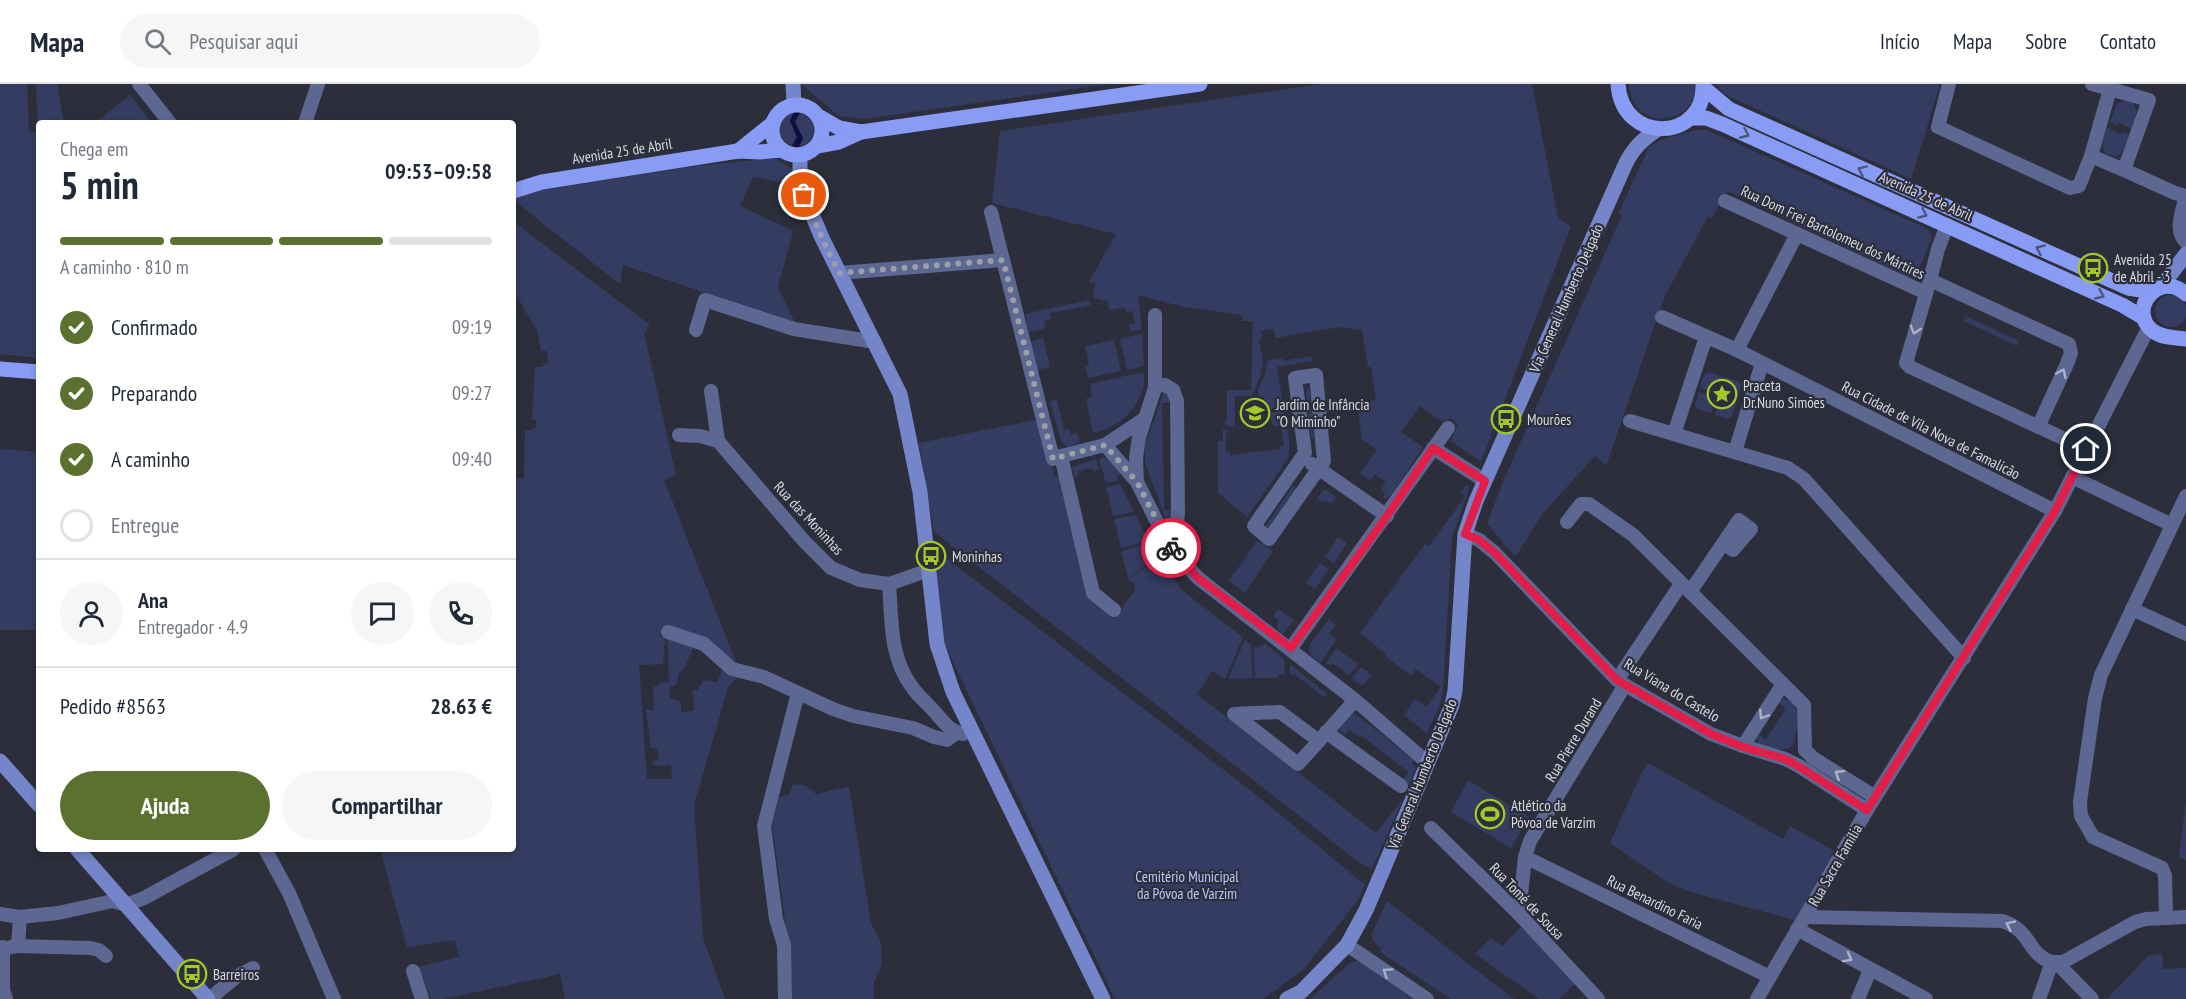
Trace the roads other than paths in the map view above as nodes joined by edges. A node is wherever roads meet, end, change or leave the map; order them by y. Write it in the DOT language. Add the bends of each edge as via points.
graph roads {
  1 [pos="139,84"];
  2 [pos="318,84"];
  3 [pos="793,84"];
  4 [pos="1200,84"];
  5 [pos="1618,84"];
  6 [pos="1949,84"];
  7 [pos="2092,84"];
  8 [pos="1704,86"];
  9 [pos="2110,89"];
  10 [pos="794,104"];
  11 [pos="1629,115"];
  12 [pos="820,117"];
  13 [pos="1689,118"];
  14 [pos="168,120"];
  15 [pos="305,120"];
  16 [pos="773,123"];
  17 [pos="1658,129"];
  18 [pos="861,132"];
  19 [pos="818,146"];
  20 [pos="781,150"];
  21 [pos="738,151"];
  22 [pos="1631,152"];
  23 [pos="800,155"];
  24 [pos="2091,156"];
  25 [pos="2124,170"];
  26 [pos="516,190"];
  27 [pos="2186,198"];
  28 [pos="1725,201"];
  29 [pos="991,212"];
  30 [pos="1947,225"];
  31 [pos="1797,234"];
  32 [pos="2186,242"];
  33 [pos="2186,254"];
  34 [pos="1003,260"];
  35 [pos="839,273"];
  36 [pos="1928,286"];
  37 [pos="2157,289"];
  38 [pos="2186,294"];
  39 [pos="1155,315"];
  40 [pos="1662,316"];
  41 [pos="2147,323"];
  42 [pos="2186,329"];
  43 [pos="696,330"];
  44 [pos="2166,336"];
  45 [pos="1706,337"];
  46 [pos="2186,339"];
  47 [pos="874,342"];
  48 [pos="1737,350"];
  49 [pos="1762,363"];
  50 [pos="0,369"];
  51 [pos="36,372"];
  52 [pos="1155,386"];
  53 [pos="711,391"];
  54 [pos="1144,419"];
  55 [pos="1630,421"];
  56 [pos="2038,427"];
  57 [pos="1448,428"];
  58 [pos="1674,434"];
  59 [pos="679,435"];
  60 [pos="718,441"];
  61 [pos="1105,445"];
  62 [pos="1433,448"];
  63 [pos="2086,449"];
  64 [pos="1735,452"];
  65 [pos="1061,456"];
  66 [pos="1303,457"];
  67 [pos="1319,468"];
  68 [pos="2072,477"];
  69 [pos="1485,481"];
  70 [pos="1137,482"];
  71 [pos="2186,496"];
  72 [pos="2055,511"];
  73 [pos="1387,516"];
  74 [pos="1568,522"];
  75 [pos="2172,525"];
  76 [pos="1162,533"];
  77 [pos="1465,534"];
  78 [pos="1724,543"];
  79 [pos="930,570"];
  80 [pos="889,584"];
  81 [pos="1686,588"];
  82 [pos="2132,609"];
  83 [pos="1114,610"];
  84 [pos="668,633"];
  85 [pos="2186,634"];
  86 [pos="1291,648"];
  87 [pos="1964,657"];
  88 [pos="1621,682"];
  89 [pos="1783,684"];
  90 [pos="798,693"];
  91 [pos="1355,700"];
  92 [pos="956,733"];
  93 [pos="973,733"];
  94 [pos="1322,737"];
  95 [pos="1743,747"];
  96 [pos="1809,754"];
  97 [pos="0,760"];
  98 [pos="1428,763"];
  99 [pos="1802,768"];
  100 [pos="1401,786"];
  101 [pos="1875,796"];
  102 [pos="36,802"];
  103 [pos="1867,810"];
  104 [pos="1431,828"];
  105 [pos="80,852"];
  106 [pos="228,852"];
  107 [pos="267,852"];
  108 [pos="1525,857"];
  109 [pos="126,905"];
  110 [pos="0,914"];
  111 [pos="1519,914"];
  112 [pos="20,917"];
  113 [pos="1805,917"];
  114 [pos="2186,917"];
  115 [pos="2166,918"];
  116 [pos="1797,929"];
  117 [pos="1347,945"];
  118 [pos="18,946"];
  119 [pos="2,947"];
  120 [pos="106,956"];
  121 [pos="2055,963"];
  122 [pos="253,968"];
  123 [pos="1870,970"];
  124 [pos="413,971"];
  125 [pos="1770,977"];
  126 [pos="6,999"];
  127 [pos="208,999"];
  128 [pos="334,999"];
  129 [pos="423,999"];
  130 [pos="785,999"];
  131 [pos="1103,999"];
  132 [pos="1287,999"];
  133 [pos="1427,999"];
  134 [pos="1598,999"];
  135 [pos="1757,999"];
  136 [pos="1858,999"];
  137 [pos="1926,999"];
  138 [pos="2039,999"];
  139 [pos="2092,999"];
  1 -- 14 [label="street"];
  2 -- 15 [label="street"];
  3 -- 10 [label="main road"];
  4 -- 18 [label="main road"];
  5 -- 11 [label="main road"];
  6 -- 24 [label="street" via="1938,127 2070,188 2079,186"];
  7 -- 9 [label="street"];
  8 -- 13 [label="main road, Avenida 25 de Abril" via="1702,99"];
  37 -- 8 [label="main road, Avenida 25 de Abril, one-way" via="2128,288 1729,110"];
  9 -- 24 [label="street"];
  9 -- 25 [label="street" via="2149,100"];
  10 -- 12 [label="main road" via="809,107"];
  10 -- 16 [label="main road" via="781,110"];
  11 -- 17 [label="main road"];
  11 -- 22 [label="main road, Via General Humberto Delgado"];
  12 -- 18 [label="main road" via="839,128"];
  12 -- 19 [label="main road" via="823,132"];
  13 -- 17 [label="main road, Avenida 25 de Abril" via="1680,125"];
  13 -- 30 [label="main road, Avenida 25 de Abril, one-way" via="1706,118 1722,124"];
  16 -- 20 [label="main road" via="773,138"];
  16 -- 21 [label="main road, Avenida 25 de Abril"];
  17 -- 22 [label="main road, Via General Humberto Delgado"];
  18 -- 19 [label="main road"];
  19 -- 23 [label="main road"];
  20 -- 21 [label="main road, Avenida 25 de Abril"];
  20 -- 23 [label="main road"];
  21 -- 26 [label="main road, Avenida 25 de Abril" via="542,182"];
  22 -- 69 [label="main road, Via General Humberto Delgado"];
  23 -- 35 [label="main road" via="804,195"];
  24 -- 25 [label="street"];
  25 -- 27 [label="street"];
  27 -- 32 [label="street" via="2179,231"];
  28 -- 31 [label="street, Rua Dom Frei Bartolomeu dos Mártires"];
  29 -- 34 [label="street"];
  30 -- 36 [label="street"];
  30 -- 41 [label="main road, Avenida 25 de Abril, one-way" via="2122,305"];
  31 -- 36 [label="street, Rua Dom Frei Bartolomeu dos Mártires"];
  31 -- 48 [label="street"];
  33 -- 37 [label="main road"];
  34 -- 35 [label="street"];
  34 -- 65 [label="street" via="1053,459"];
  35 -- 47 [label="main road"];
  36 -- 56 [label="street, one-way" via="1906,363"];
  56 -- 36 [label="street, Rua Dom Frei Bartolomeu dos Mártires, one-way" via="2067,364 2069,344"];
  37 -- 38 [label="main road, Avenida 25 de Abril" via="2176,287"];
  37 -- 41 [label="main road" via="2144,304"];
  39 -- 52 [label="street"];
  40 -- 45 [label="street, Rua Cidade de Vila Nova de Famalicão"];
  41 -- 44 [label="main road, Avenida 25 de Abril"];
  41 -- 63 [label="street, Rua Sacra Família"];
  42 -- 44 [label="main road"];
  43 -- 47 [label="street" via="705,300 794,329"];
  44 -- 46 [label="main road, Avenida 25 de Abril"];
  45 -- 48 [label="street, Rua Cidade de Vila Nova de Famalicão"];
  45 -- 58 [label="street"];
  47 -- 79 [label="main road" via="900,394 920,492"];
  48 -- 49 [label="street, Rua Cidade de Vila Nova de Famalicão"];
  49 -- 64 [label="street"];
  49 -- 72 [label="street, Rua Cidade de Vila Nova de Famalicão"];
  50 -- 51 [label="main road"];
  52 -- 54 [label="street"];
  52 -- 76 [label="street" via="1165,385 1173,390 1177,401 1178,514 1176,522"];
  53 -- 60 [label="street"];
  54 -- 61 [label="street"];
  54 -- 70 [label="street" via="1136,458"];
  55 -- 58 [label="street"];
  56 -- 63 [label="street"];
  57 -- 62 [label="street"];
  58 -- 64 [label="street"];
  59 -- 60 [label="street"];
  60 -- 80 [label="street, Rua das Moninhas" via="831,568 860,580"];
  61 -- 65 [label="street"];
  61 -- 70 [label="street"];
  62 -- 69 [label="street"];
  62 -- 73 [label="street"];
  63 -- 68 [label="street, Rua Sacra Família"];
  64 -- 87 [label="street" via="1788,468 1804,479"];
  65 -- 83 [label="street" via="1093,593"];
  66 -- 67 [label="street"];
  66 -- 67 [label="street" via="1254,526 1269,538"];
  66 -- 67 [label="street" via="1295,378 1316,375 1324,461"];
  67 -- 73 [label="street"];
  68 -- 72 [label="street, Rua Sacra Família"];
  68 -- 75 [label="street"];
  69 -- 77 [label="main road, Via General Humberto Delgado"];
  70 -- 76 [label="street"];
  71 -- 75 [label="street"];
  72 -- 87 [label="street, Rua Sacra Família"];
  73 -- 86 [label="street"];
  74 -- 81 [label="street" via="1581,504 1589,504 1633,535"];
  75 -- 82 [label="street"];
  76 -- 86 [label="street" via="1198,578"];
  77 -- 88 [label="street, Rua Viana do Castelo" via="1495,553"];
  77 -- 98 [label="main road, Via General Humberto Delgado" via="1455,691"];
  78 -- 81 [label="street, Rua Pierre Durand"];
  79 -- 80 [label="street, Rua das Moninhas"];
  79 -- 93 [label="main road" via="937,644 953,692"];
  80 -- 92 [label="street" via="891,635 904,672 912,687"];
  81 -- 88 [label="street, Rua Pierre Durand"];
  81 -- 89 [label="street"];
  82 -- 85 [label="street"];
  82 -- 115 [label="street" via="2097,686 2080,809 2093,837 2162,868"];
  84 -- 90 [label="street" via="704,644 732,669 764,677"];
  86 -- 91 [label="street"];
  87 -- 101 [label="street, Rua Sacra Família"];
  88 -- 95 [label="street, Rua Viana do Castelo" via="1711,734"];
  88 -- 108 [label="street, Rua Pierre Durand" via="1530,841"];
  89 -- 95 [label="street, one-way"];
  89 -- 96 [label="street" via="1804,705"];
  90 -- 92 [label="street" via="833,710 905,726 934,737 947,740"];
  90 -- 130 [label="street" via="764,826 776,919 784,945"];
  91 -- 94 [label="street"];
  91 -- 98 [label="street"];
  92 -- 93 [label="street"];
  93 -- 131 [label="main road"];
  94 -- 94 [label="street" via="1280,712 1234,714 1298,764"];
  94 -- 100 [label="street"];
  95 -- 99 [label="street, Rua Viana do Castelo"];
  96 -- 99 [label="street"];
  101 -- 96 [label="street, one-way"];
  97 -- 102 [label="main road"];
  98 -- 117 [label="main road, Via General Humberto Delgado" via="1366,910"];
  99 -- 103 [label="street, Rua Viana do Castelo"];
  101 -- 103 [label="street, Rua Sacra Família"];
  103 -- 113 [label="street, Rua Sacra Família"];
  104 -- 111 [label="street, Rua Tomé de Sousa"];
  105 -- 109 [label="main road"];
  106 -- 109 [label="street"];
  107 -- 128 [label="street" via="289,893"];
  108 -- 111 [label="street, Rua Pierre Durand"];
  108 -- 125 [label="street, Rua Benardino Faria"];
  109 -- 112 [label="street" via="112,901"];
  109 -- 127 [label="main road"];
  110 -- 112 [label="street"];
  111 -- 134 [label="street, Rua Tomé de Sousa"];
  112 -- 118 [label="street"];
  113 -- 116 [label="street, Rua Sacra Família"];
  121 -- 113 [label="street, one-way" via="2044,960 2025,934 2002,921"];
  114 -- 115 [label="street"];
  115 -- 121 [label="street" via="2135,922 2095,946"];
  116 -- 123 [label="street, one-way"];
  116 -- 125 [label="street, Rua Sacra Família"];
  117 -- 132 [label="main road, Via General Humberto Delgado" via="1301,992"];
  133 -- 117 [label="street, one-way"];
  118 -- 119 [label="street"];
  118 -- 120 [label="street" via="90,948"];
  119 -- 126 [label="street"];
  121 -- 138 [label="street"];
  121 -- 139 [label="street"];
  122 -- 127 [label="street"];
  123 -- 136 [label="street"];
  123 -- 137 [label="street"];
  124 -- 129 [label="street"];
  125 -- 135 [label="street, Rua Sacra Família"];
}
